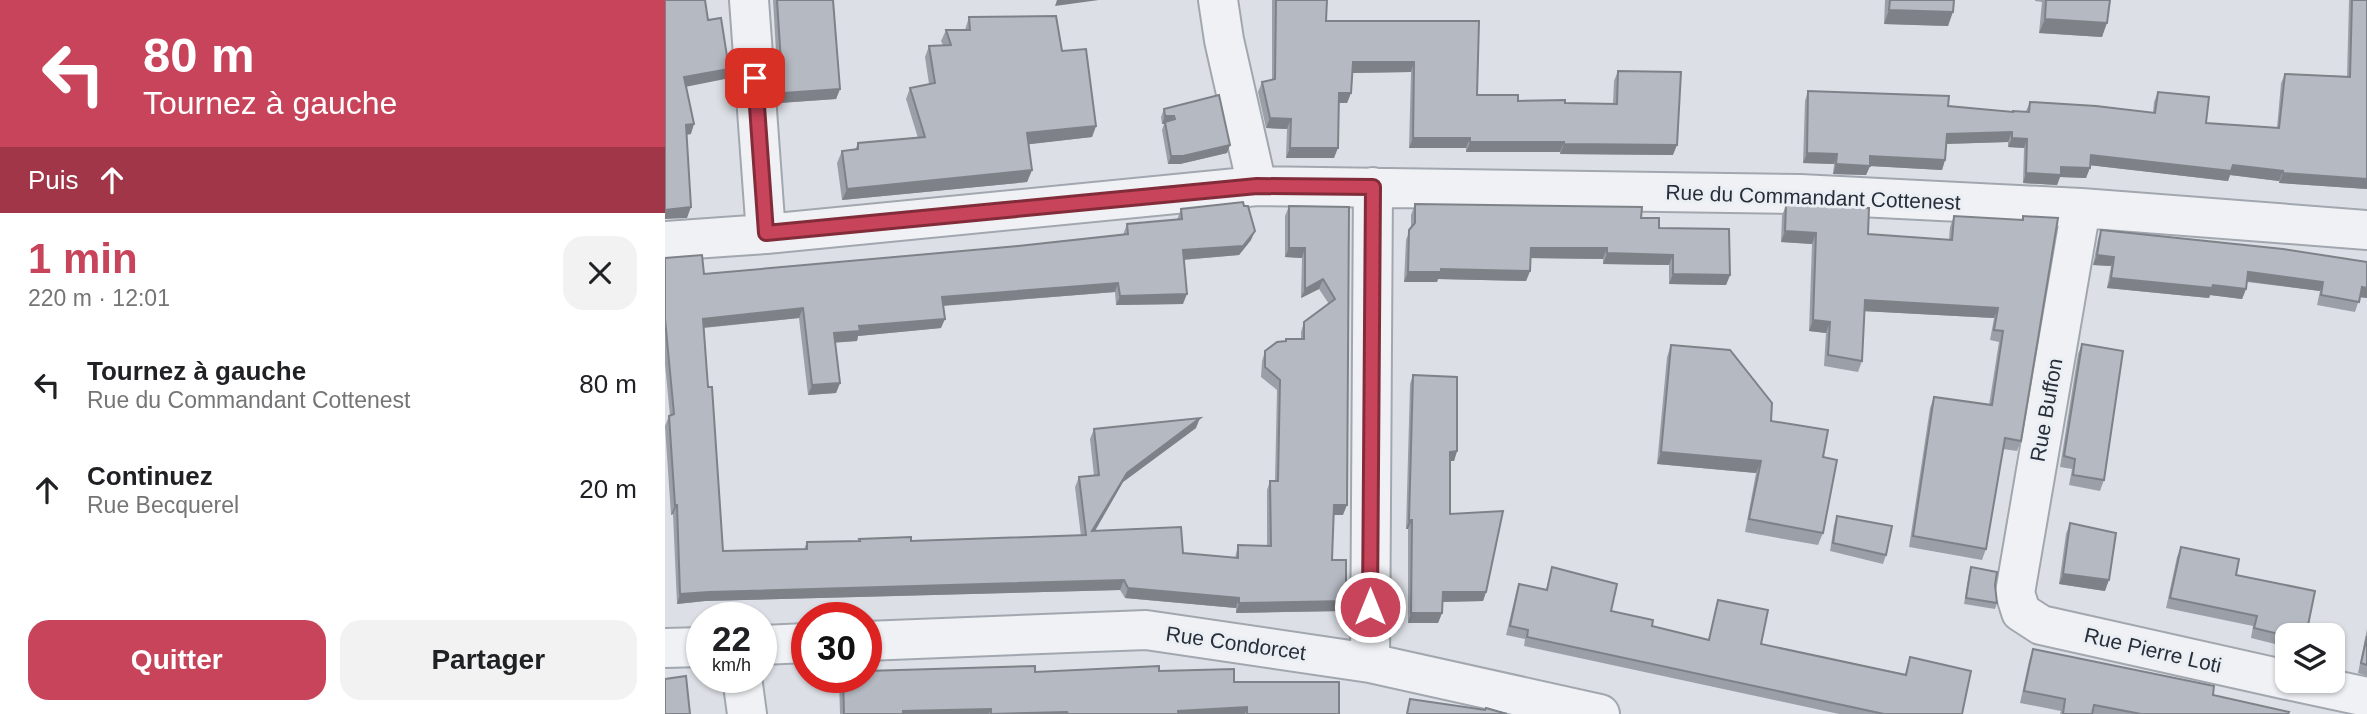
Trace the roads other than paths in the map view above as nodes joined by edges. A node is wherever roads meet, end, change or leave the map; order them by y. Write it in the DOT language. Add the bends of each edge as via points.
graph roads {
  1 [pos="750,0"];
  2 [pos="1218,0"];
  3 [pos="1257,186"];
  4 [pos="1373,187"];
  5 [pos="2081,208"];
  6 [pos="2367,230"];
  7 [pos="766,233"];
  8 [pos="665,241"];
  9 [pos="2021,612"];
  10 [pos="882,640"];
  11 [pos="686,647"];
  12 [pos="665,648"];
  13 [pos="1370,663"];
  14 [pos="2275,677"];
  15 [pos="2345,692"];
  16 [pos="744,693"];
  17 [pos="2367,697"];
  18 [pos="747,714"];
  19 [pos="1600,714"];
  1 -- 7 [label="street"];
  2 -- 3 [label="street"];
  3 -- 4 [label="street, Rue du Commandant Cottenest"];
  3 -- 7 [label="street, Rue du Commandant Cottenest"];
  4 -- 5 [label="street, Rue du Commandant Cottenest" via="1800,194"];
  4 -- 13 [label="street"];
  5 -- 6 [label="street, Rue du Commandant Cottenest"];
  5 -- 9 [label="street, Rue Buffon" via="2015,593"];
  7 -- 8 [label="street, Rue du Commandant Cottenest"];
  9 -- 14 [label="street, Rue Pierre Loti" via="2041,625"];
  10 -- 13 [label="street, Rue Condorcet" via="1146,630"];
  11 -- 12 [label="street"];
  13 -- 19 [label="street, Rue Condorcet"];
  15 -- 17 [label="street"];
  16 -- 18 [label="street"];
}
